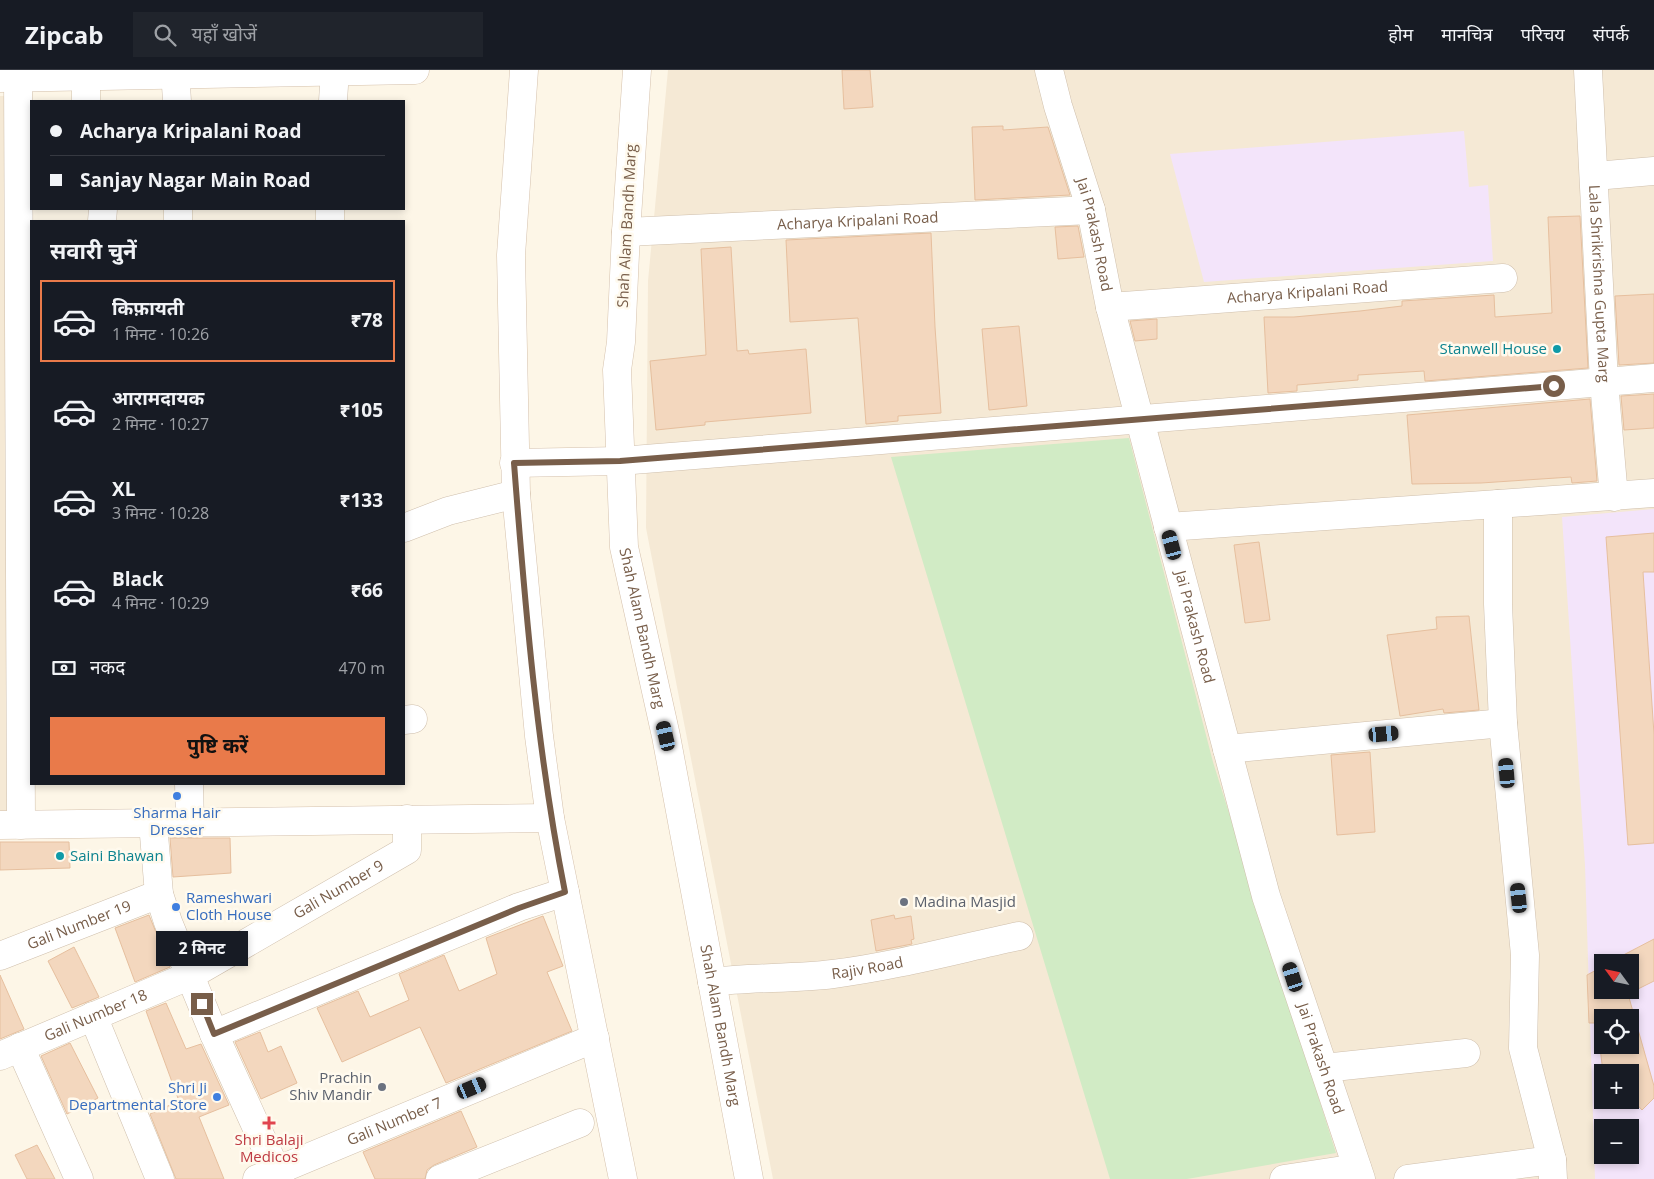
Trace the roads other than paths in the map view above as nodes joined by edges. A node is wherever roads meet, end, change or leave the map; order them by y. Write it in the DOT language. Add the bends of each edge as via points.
graph roads {
  1 [pos="409,70"];
  2 [pos="524,70"];
  3 [pos="637,70"];
  4 [pos="1049,70"];
  5 [pos="1588,70"];
  6 [pos="335,71"];
  7 [pos="257,72"];
  8 [pos="12,75"];
  9 [pos="95,81"];
  10 [pos="176,82"];
  11 [pos="333,100"];
  12 [pos="1654,171"];
  13 [pos="1595,176"];
  14 [pos="1091,210"];
  15 [pos="626,232"];
  16 [pos="1503,278"];
  17 [pos="10,301"];
  18 [pos="1110,307"];
  19 [pos="25,346"];
  20 [pos="1654,378"];
  21 [pos="1604,382"];
  22 [pos="1139,419"];
  23 [pos="620,461"];
  24 [pos="514,463"];
  25 [pos="1654,493"];
  26 [pos="516,494"];
  27 [pos="1614,497"];
  28 [pos="10,504"];
  29 [pos="1498,504"];
  30 [pos="1168,527"];
  31 [pos="405,528"];
  32 [pos="10,557"];
  33 [pos="1503,723"];
  34 [pos="1227,749"];
  35 [pos="189,785"];
  36 [pos="550,818"];
  37 [pos="407,819"];
  38 [pos="190,822"];
  39 [pos="153,823"];
  40 [pos="10,825"];
  41 [pos="565,892"];
  42 [pos="159,894"];
  43 [pos="1019,936"];
  44 [pos="0,956"];
  45 [pos="190,975"];
  46 [pos="712,982"];
  47 [pos="94,1016"];
  48 [pos="214,1034"];
  49 [pos="595,1038"];
  50 [pos="10,1051"];
  51 [pos="1466,1053"];
  52 [pos="1324,1068"];
  53 [pos="580,1123"];
  54 [pos="1553,1170"];
  55 [pos="1359,1173"];
  56 [pos="271,1176"];
  57 [pos="78,1179"];
  58 [pos="160,1179"];
  59 [pos="440,1179"];
  60 [pos="623,1179"];
  61 [pos="748,1179"];
  62 [pos="1284,1179"];
  63 [pos="1408,1179"];
  1 -- 6 [label="street"];
  2 -- 24 [label="street" via="511,255"];
  3 -- 15 [label="street, Shah Alam Bandh Marg"];
  4 -- 14 [label="street, Jai Prakash Road"];
  5 -- 13 [label="street, Lala Shrikrishna Gupta Marg"];
  6 -- 7 [label="street"];
  6 -- 11 [label="street"];
  7 -- 10 [label="street"];
  8 -- 9 [label="street"];
  8 -- 17 [label="street"];
  9 -- 10 [label="street"];
  12 -- 13 [label="street"];
  13 -- 21 [label="street, Lala Shrikrishna Gupta Marg"];
  14 -- 15 [label="street, Acharya Kripalani Road"];
  14 -- 18 [label="street, Jai Prakash Road"];
  15 -- 23 [label="street, Shah Alam Bandh Marg" via="617,370"];
  16 -- 18 [label="street, Acharya Kripalani Road"];
  17 -- 19 [label="street"];
  18 -- 22 [label="street, Jai Prakash Road"];
  19 -- 28 [label="street"];
  20 -- 21 [label="street"];
  21 -- 22 [label="street"];
  21 -- 27 [label="street, Lala Shrikrishna Gupta Marg"];
  22 -- 23 [label="street"];
  22 -- 30 [label="street, Jai Prakash Road"];
  23 -- 24 [label="street"];
  23 -- 46 [label="street, Shah Alam Bandh Marg" via="624,547 666,736"];
  24 -- 26 [label="street"];
  25 -- 27 [label="street"];
  26 -- 31 [label="street" via="448,511"];
  26 -- 36 [label="street"];
  27 -- 29 [label="street"];
  28 -- 32 [label="street"];
  29 -- 30 [label="street"];
  29 -- 33 [label="street"];
  30 -- 34 [label="street, Jai Prakash Road"];
  32 -- 40 [label="street"];
  33 -- 34 [label="street"];
  33 -- 54 [label="street" via="1525,955 1522,1048"];
  34 -- 52 [label="street, Jai Prakash Road" via="1266,896"];
  35 -- 38 [label="street"];
  36 -- 37 [label="street"];
  36 -- 41 [label="street"];
  37 -- 38 [label="street"];
  37 -- 45 [label="street, Gali Number 9" via="407,850"];
  38 -- 39 [label="street"];
  39 -- 40 [label="street"];
  39 -- 42 [label="street"];
  41 -- 48 [label="street" via="510,911"];
  41 -- 49 [label="street"];
  42 -- 44 [label="street, Gali Number 19"];
  42 -- 45 [label="street"];
  43 -- 46 [label="street, Rajiv Road" via="836,973 791,979 739,978"];
  45 -- 47 [label="street, Gali Number 18"];
  45 -- 48 [label="street"];
  46 -- 61 [label="street, Shah Alam Bandh Marg"];
  47 -- 50 [label="street, Gali Number 18"];
  47 -- 58 [label="street"];
  48 -- 56 [label="street"];
  49 -- 56 [label="street, Gali Number 7"];
  49 -- 60 [label="street"];
  50 -- 57 [label="street"];
  51 -- 52 [label="street"];
  52 -- 55 [label="street, Jai Prakash Road"];
  53 -- 59 [label="street"];
  54 -- 63 [label="street"];
  55 -- 62 [label="street"];
}
